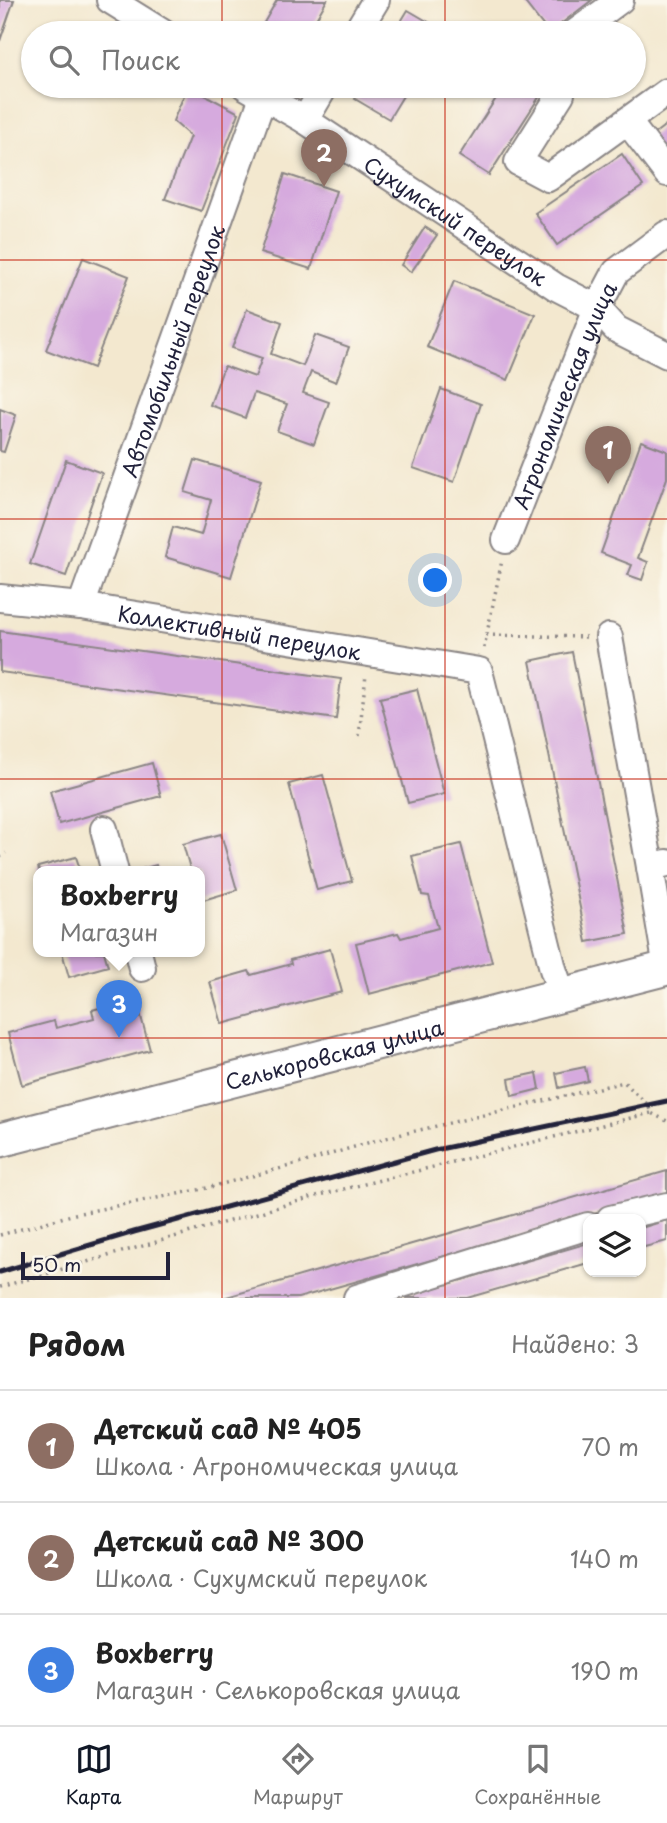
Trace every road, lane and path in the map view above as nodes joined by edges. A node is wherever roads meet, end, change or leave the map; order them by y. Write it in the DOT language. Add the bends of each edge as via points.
graph roads {
  1 [pos="110,0"];
  2 [pos="376,0"];
  3 [pos="620,0"];
  4 [pos="144,21"];
  5 [pos="363,21"];
  6 [pos="591,21"];
  7 [pos="667,92"];
  8 [pos="252,98"];
  9 [pos="266,98"];
  10 [pos="318,98"];
  11 [pos="558,98"];
  12 [pos="305,120"];
  13 [pos="628,122"];
  14 [pos="667,173"];
  15 [pos="667,234"];
  16 [pos="597,308"];
  17 [pos="667,355"];
  18 [pos="506,540"];
  19 [pos="0,598"];
  20 [pos="81,606"];
  21 [pos="486,635"];
  22 [pos="609,637"];
  23 [pos="369,653"];
  24 [pos="479,671"];
  25 [pos="359,736"];
  26 [pos="104,829"];
  27 [pos="6,853"];
  28 [pos="0,856"];
  29 [pos="658,865"];
  30 [pos="114,866"];
  31 [pos="667,968"];
  32 [pos="562,995"];
  33 [pos="650,1113"];
  34 [pos="667,1121"];
  35 [pos="0,1140"];
  36 [pos="667,1206"];
  37 [pos="632,1214"];
  38 [pos="583,1228"];
  39 [pos="0,1235"];
  40 [pos="0,1287"];
  41 [pos="357,1298"];
  1 -- 4 [label="street"];
  2 -- 5 [label="street"];
  3 -- 6 [label="street"];
  7 -- 13 [label="street"];
  8 -- 20 [label="street, Автомобильный переулок"];
  9 -- 12 [label="street, Сухумский переулок"];
  10 -- 12 [label="street"];
  11 -- 13 [label="street" via="518,162 548,178"];
  12 -- 16 [label="street, Сухумский переулок" via="556,287"];
  13 -- 14 [label="street"];
  15 -- 16 [label="street, Агрономическая улица" via="616,272"];
  16 -- 17 [label="street, Сухумский переулок" via="616,329"];
  16 -- 18 [label="street, Агрономическая улица"];
  18 -- 21 [label="path"];
  19 -- 20 [label="street, Коллективный переулок"];
  20 -- 23 [label="street, Коллективный переулок"];
  21 -- 22 [label="path"];
  21 -- 24 [label="path"];
  22 -- 29 [label="street"];
  23 -- 24 [label="street, Коллективный переулок"];
  23 -- 25 [label="path"];
  24 -- 32 [label="street"];
  26 -- 30 [label="street"];
  27 -- 28 [label="path"];
  29 -- 31 [label="street"];
  31 -- 32 [label="main road, Селькоровская улица"];
  32 -- 35 [label="main road, Селькоровская улица"];
  33 -- 34 [label="path"];
  33 -- 39 [label="path" via="648,1105 624,1082 377,1140 203,1189 75,1214"];
  33 -- 40 [label="path" via="320,1195"];
  36 -- 37 [label="street"];
  38 -- 41 [label="street"];
}
